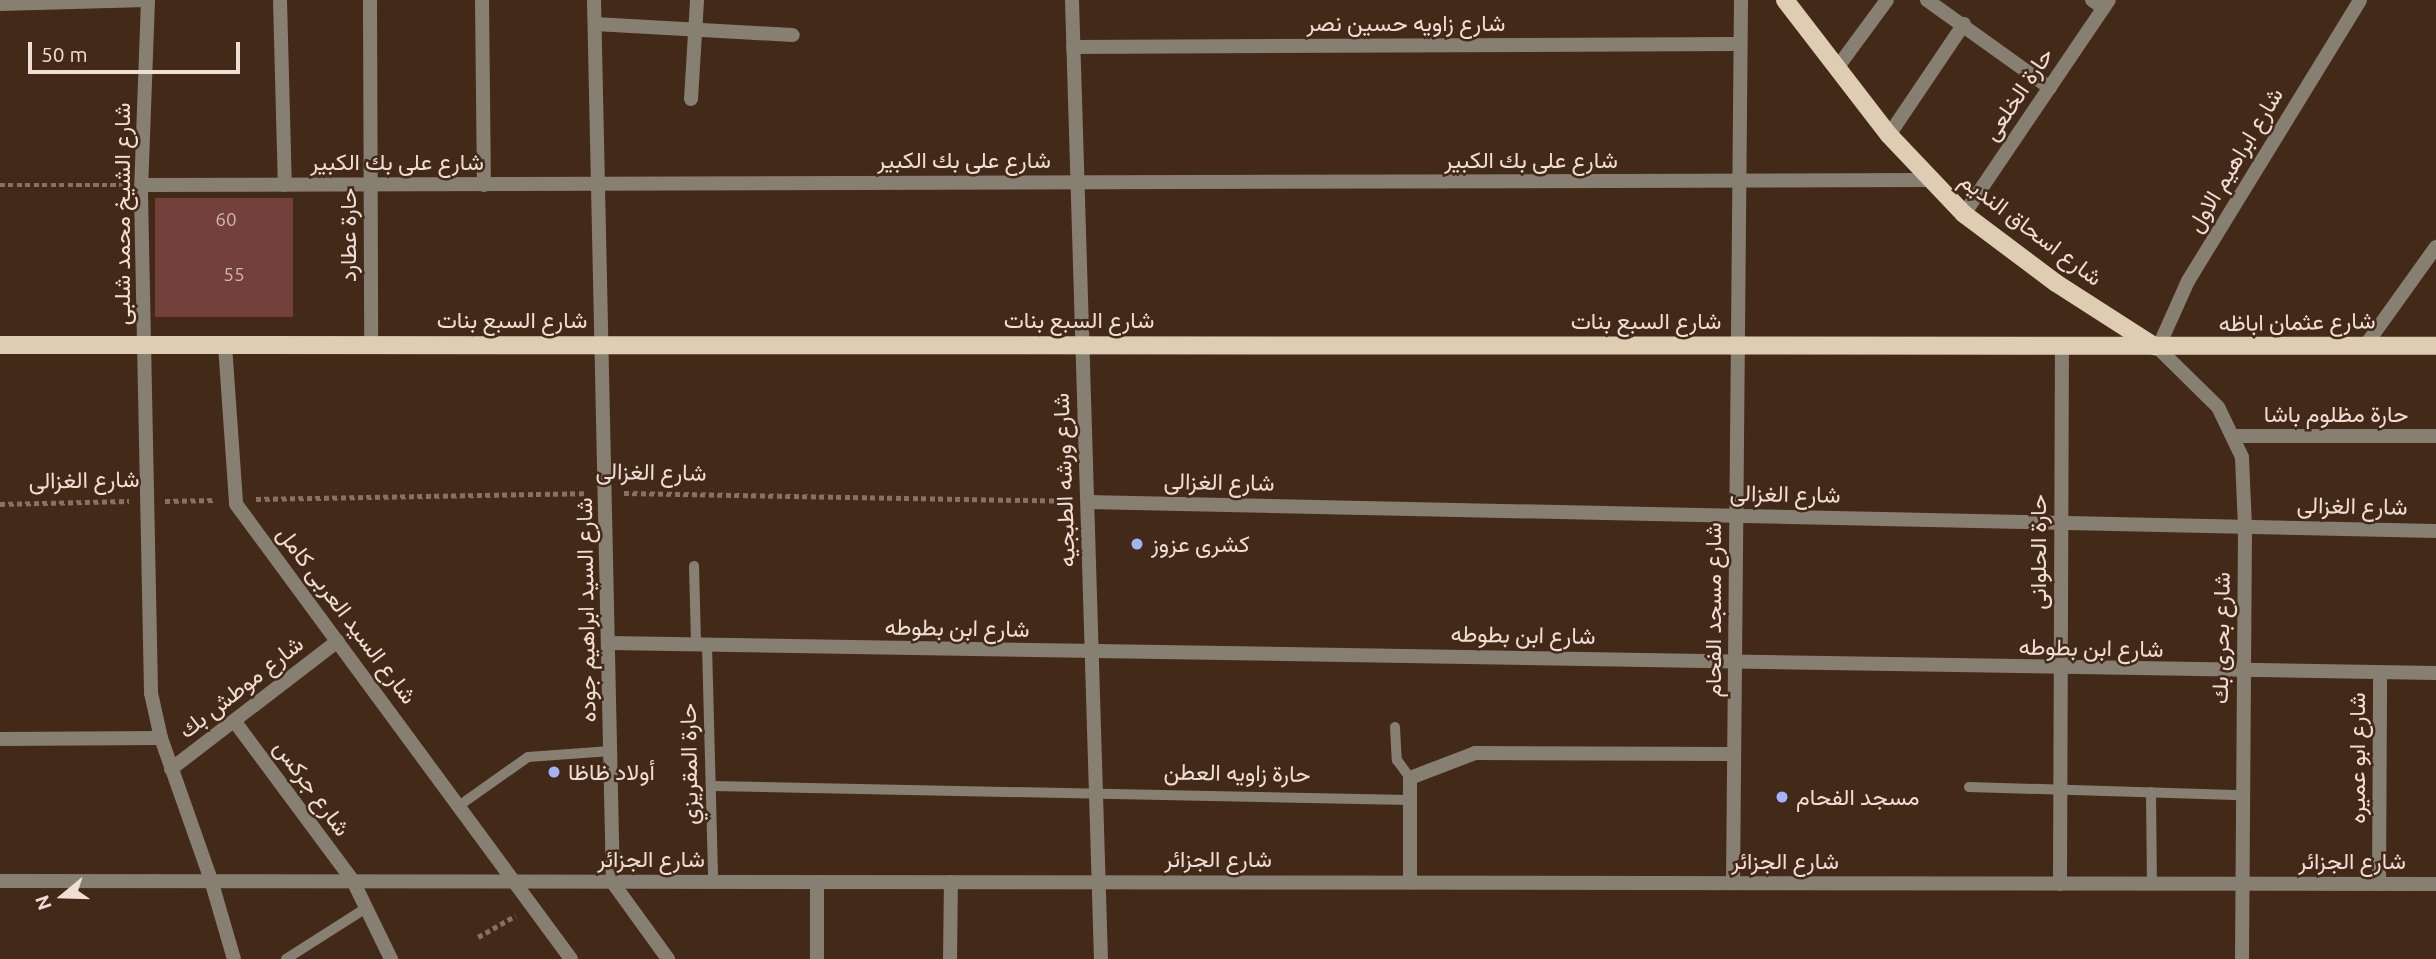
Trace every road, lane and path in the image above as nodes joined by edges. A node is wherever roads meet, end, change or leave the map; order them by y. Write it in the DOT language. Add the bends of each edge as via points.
graph roads {
  1 [pos="147,0"];
  2 [pos="280,0"];
  3 [pos="370,0"];
  4 [pos="482,0"];
  5 [pos="594,0"];
  6 [pos="697,0"];
  7 [pos="1072,0"];
  8 [pos="1741,0"];
  9 [pos="1785,0"];
  10 [pos="1887,0"];
  11 [pos="1927,0"];
  12 [pos="2360,0"];
  13 [pos="2101,3"];
  14 [pos="0,4"];
  15 [pos="595,24"];
  16 [pos="1965,24"];
  17 [pos="695,28"];
  18 [pos="793,35"];
  19 [pos="1740,44"];
  20 [pos="1073,47"];
  21 [pos="1837,68"];
  22 [pos="2050,88"];
  23 [pos="691,99"];
  24 [pos="1889,135"];
  25 [pos="1928,180"];
  26 [pos="1077,182"];
  27 [pos="1740,183"];
  28 [pos="0,185"];
  29 [pos="142,185"];
  30 [pos="285,185"];
  31 [pos="371,185"];
  32 [pos="484,185"];
  33 [pos="599,185"];
  34 [pos="1964,214"];
  35 [pos="2436,247"];
  36 [pos="0,345"];
  37 [pos="144,345"];
  38 [pos="225,345"];
  39 [pos="371,345"];
  40 [pos="603,345"];
  41 [pos="1082,345"];
  42 [pos="1737,346"];
  43 [pos="2062,346"];
  44 [pos="2365,346"];
  45 [pos="2436,346"];
  46 [pos="2158,348"];
  47 [pos="2236,436"];
  48 [pos="2436,436"];
  49 [pos="606,493"];
  50 [pos="234,499"];
  51 [pos="146,501"];
  52 [pos="1088,502"];
  53 [pos="0,504"];
  54 [pos="1736,515"];
  55 [pos="2061,523"];
  56 [pos="2245,527"];
  57 [pos="2436,531"];
  58 [pos="694,566"];
  59 [pos="338,641"];
  60 [pos="610,643"];
  61 [pos="702,645"];
  62 [pos="1093,653"];
  63 [pos="1736,660"];
  64 [pos="2060,670"];
  65 [pos="2243,673"];
  66 [pos="2436,673"];
  67 [pos="2380,674"];
  68 [pos="235,722"];
  69 [pos="1395,727"];
  70 [pos="0,738"];
  71 [pos="160,738"];
  72 [pos="611,751"];
  73 [pos="1734,754"];
  74 [pos="171,769"];
  75 [pos="1410,778"];
  76 [pos="712,786"];
  77 [pos="1969,787"];
  78 [pos="2060,790"];
  79 [pos="2151,792"];
  80 [pos="1096,793"];
  81 [pos="2243,795"];
  82 [pos="1410,800"];
  83 [pos="460,804"];
  84 [pos="211,880"];
  85 [pos="0,881"];
  86 [pos="353,881"];
  87 [pos="517,881"];
  88 [pos="713,882"];
  89 [pos="817,882"];
  90 [pos="950,882"];
  91 [pos="1100,882"];
  92 [pos="1410,882"];
  93 [pos="612,883"];
  94 [pos="1733,883"];
  95 [pos="2060,884"];
  96 [pos="2152,884"];
  97 [pos="2243,884"];
  98 [pos="2379,884"];
  99 [pos="2436,884"];
  100 [pos="534,906"];
  101 [pos="366,908"];
  102 [pos="478,937"];
  103 [pos="234,959"];
  104 [pos="286,959"];
  105 [pos="391,959"];
  106 [pos="571,959"];
  107 [pos="668,959"];
  108 [pos="817,959"];
  109 [pos="950,959"];
  110 [pos="1101,959"];
  111 [pos="2242,959"];
  1 -- 14 [label="street"];
  1 -- 29 [label="street, شارع الشيخ محمد شلبى"];
  2 -- 30 [label="street"];
  3 -- 31 [label="street, حارة عطارد"];
  4 -- 32 [label="street"];
  5 -- 15 [label="street, شارع السيد ابراهيم جوده"];
  6 -- 17 [label="street"];
  7 -- 20 [label="street, شارع ورشه الطبجيه"];
  8 -- 19 [label="street, شارع مسجد الفحام"];
  9 -- 21 [label="main road, شارع اسحاق النديم"];
  10 -- 21 [label="street"];
  11 -- 16 [label="street"];
  12 -- 46 [label="street, شارع ابراهيم الاول" via="2188,281"];
  13 -- 22 [label="street, حارة الخلعى"];
  15 -- 17 [label="street"];
  15 -- 33 [label="street, شارع السيد ابراهيم جوده"];
  16 -- 22 [label="street"];
  16 -- 24 [label="street"];
  17 -- 18 [label="street"];
  17 -- 23 [label="street"];
  19 -- 20 [label="street, شارع زاويه حسين نصر"];
  19 -- 27 [label="street, شارع مسجد الفحام"];
  20 -- 26 [label="street, شارع ورشه الطبجيه"];
  21 -- 24 [label="main road, شارع اسحاق النديم"];
  22 -- 34 [label="street, حارة الخلعى"];
  24 -- 25 [label="main road, شارع اسحاق النديم"];
  25 -- 27 [label="street, شارع على بك الكبير"];
  25 -- 34 [label="main road, شارع اسحاق النديم"];
  26 -- 27 [label="street, شارع على بك الكبير"];
  26 -- 33 [label="street, شارع على بك الكبير"];
  26 -- 41 [label="street, شارع ورشه الطبجيه"];
  27 -- 42 [label="street, شارع مسجد الفحام"];
  28 -- 29 [label="path"];
  29 -- 30 [label="street, شارع على بك الكبير"];
  29 -- 37 [label="street, شارع الشيخ محمد شلبى"];
  30 -- 31 [label="street, شارع على بك الكبير"];
  31 -- 32 [label="street, شارع على بك الكبير"];
  31 -- 39 [label="street, حارة عطارد"];
  32 -- 33 [label="street, شارع على بك الكبير"];
  33 -- 40 [label="street, شارع السيد ابراهيم جوده"];
  34 -- 46 [label="main road, شارع اسحاق النديم" via="2056,284"];
  35 -- 44 [label="street"];
  36 -- 37 [label="main road, شارع السبع بنات"];
  37 -- 38 [label="main road, شارع السبع بنات"];
  37 -- 51 [label="street, شارع الشيخ محمد شلبى"];
  38 -- 39 [label="main road, شارع السبع بنات"];
  38 -- 50 [label="street"];
  39 -- 40 [label="main road, شارع السبع بنات"];
  40 -- 41 [label="main road, شارع السبع بنات"];
  40 -- 49 [label="street, شارع السيد ابراهيم جوده"];
  41 -- 42 [label="main road, شارع السبع بنات"];
  41 -- 52 [label="street, شارع ورشه الطبجيه"];
  42 -- 43 [label="main road, شارع السبع بنات"];
  42 -- 54 [label="street, شارع مسجد الفحام"];
  43 -- 46 [label="main road, شارع السبع بنات"];
  43 -- 55 [label="street, حارة الحلوانى"];
  44 -- 45 [label="main road, شارع عثمان اباظه"];
  44 -- 46 [label="main road, شارع عثمان اباظه"];
  46 -- 47 [label="street, شارع بحرى بك" via="2218,407"];
  47 -- 48 [label="street, حارة مظلوم باشا"];
  47 -- 56 [label="street, شارع بحرى بك" via="2242,457"];
  49 -- 50 [label="path, شارع الغزالى"];
  49 -- 52 [label="path, شارع الغزالى"];
  49 -- 60 [label="street, شارع السيد ابراهيم جوده"];
  50 -- 51 [label="path, شارع الغزالى"];
  50 -- 59 [label="street, شارع السيد العربى كامل"];
  51 -- 53 [label="path, شارع الغزالى"];
  51 -- 71 [label="street, شارع الشيخ محمد شلبى" via="151,693"];
  52 -- 54 [label="street, شارع الغزالى"];
  52 -- 62 [label="street, شارع ورشه الطبجيه"];
  54 -- 55 [label="street, شارع الغزالى"];
  54 -- 63 [label="street, شارع مسجد الفحام"];
  55 -- 56 [label="street, شارع الغزالى"];
  55 -- 64 [label="street, حارة الحلوانى"];
  56 -- 57 [label="street, شارع الغزالى"];
  56 -- 65 [label="street, شارع بحرى بك"];
  58 -- 61 [label="lane, حارة المقريزي"];
  59 -- 68 [label="street, شارع موطش بك"];
  59 -- 83 [label="street, شارع السيد العربى كامل"];
  60 -- 61 [label="street, شارع ابن بطوطه"];
  60 -- 72 [label="street, شارع السيد ابراهيم جوده"];
  61 -- 62 [label="street, شارع ابن بطوطه"];
  61 -- 76 [label="lane, حارة المقريزي"];
  62 -- 63 [label="street, شارع ابن بطوطه"];
  62 -- 80 [label="street, شارع ورشه الطبجيه"];
  63 -- 64 [label="street, شارع ابن بطوطه"];
  63 -- 73 [label="street, شارع مسجد الفحام"];
  64 -- 65 [label="street, شارع ابن بطوطه"];
  64 -- 78 [label="street, حارة الحلوانى"];
  65 -- 67 [label="street, شارع ابن بطوطه"];
  65 -- 81 [label="street, شارع بحرى بك"];
  66 -- 67 [label="street, شارع ابن بطوطه"];
  67 -- 98 [label="street, شارع ابو عميره"];
  68 -- 74 [label="street, شارع موطش بك"];
  68 -- 86 [label="street, شارع جركس"];
  69 -- 75 [label="lane" via="1397,760"];
  70 -- 71 [label="street"];
  71 -- 74 [label="street, شارع الشيخ محمد شلبى"];
  72 -- 83 [label="lane" via="528,757"];
  72 -- 93 [label="street, شارع السيد ابراهيم جوده"];
  73 -- 75 [label="street" via="1475,753"];
  73 -- 94 [label="street, شارع مسجد الفحام"];
  74 -- 84 [label="street, شارع الشيخ محمد شلبى"];
  75 -- 82 [label="street"];
  76 -- 80 [label="lane, حارة زاويه العطن"];
  76 -- 88 [label="lane, حارة المقريزي"];
  77 -- 78 [label="lane"];
  78 -- 79 [label="lane"];
  78 -- 95 [label="street, حارة الحلوانى"];
  79 -- 81 [label="lane"];
  79 -- 96 [label="lane"];
  80 -- 82 [label="lane, حارة زاويه العطن"];
  80 -- 91 [label="street, شارع ورشه الطبجيه"];
  81 -- 97 [label="street, شارع بحرى بك"];
  82 -- 92 [label="street"];
  83 -- 87 [label="street, شارع السيد العربى كامل"];
  84 -- 85 [label="street, شارع الجزائر"];
  84 -- 86 [label="street, شارع الجزائر"];
  84 -- 103 [label="street, شارع الشيخ محمد شلبى"];
  86 -- 87 [label="street, شارع الجزائر"];
  86 -- 101 [label="street, شارع جركس"];
  87 -- 93 [label="street, شارع الجزائر"];
  87 -- 100 [label="street, شارع السيد العربى كامل"];
  88 -- 89 [label="street, شارع الجزائر"];
  88 -- 93 [label="street, شارع الجزائر"];
  89 -- 90 [label="street, شارع الجزائر"];
  89 -- 108 [label="street"];
  90 -- 91 [label="street, شارع الجزائر"];
  90 -- 109 [label="street"];
  91 -- 92 [label="street, شارع الجزائر"];
  91 -- 110 [label="street, شارع ورشه الطبجيه"];
  92 -- 94 [label="street, شارع الجزائر"];
  93 -- 107 [label="street"];
  94 -- 95 [label="street, شارع الجزائر"];
  95 -- 96 [label="street, شارع الجزائر"];
  96 -- 97 [label="street, شارع الجزائر"];
  97 -- 98 [label="street, شارع الجزائر"];
  97 -- 111 [label="street, شارع بحرى بك"];
  98 -- 99 [label="street, شارع الجزائر"];
  100 -- 102 [label="path"];
  100 -- 106 [label="street, شارع السيد العربى كامل"];
  101 -- 104 [label="lane"];
  101 -- 105 [label="street, شارع جركس"];
}
